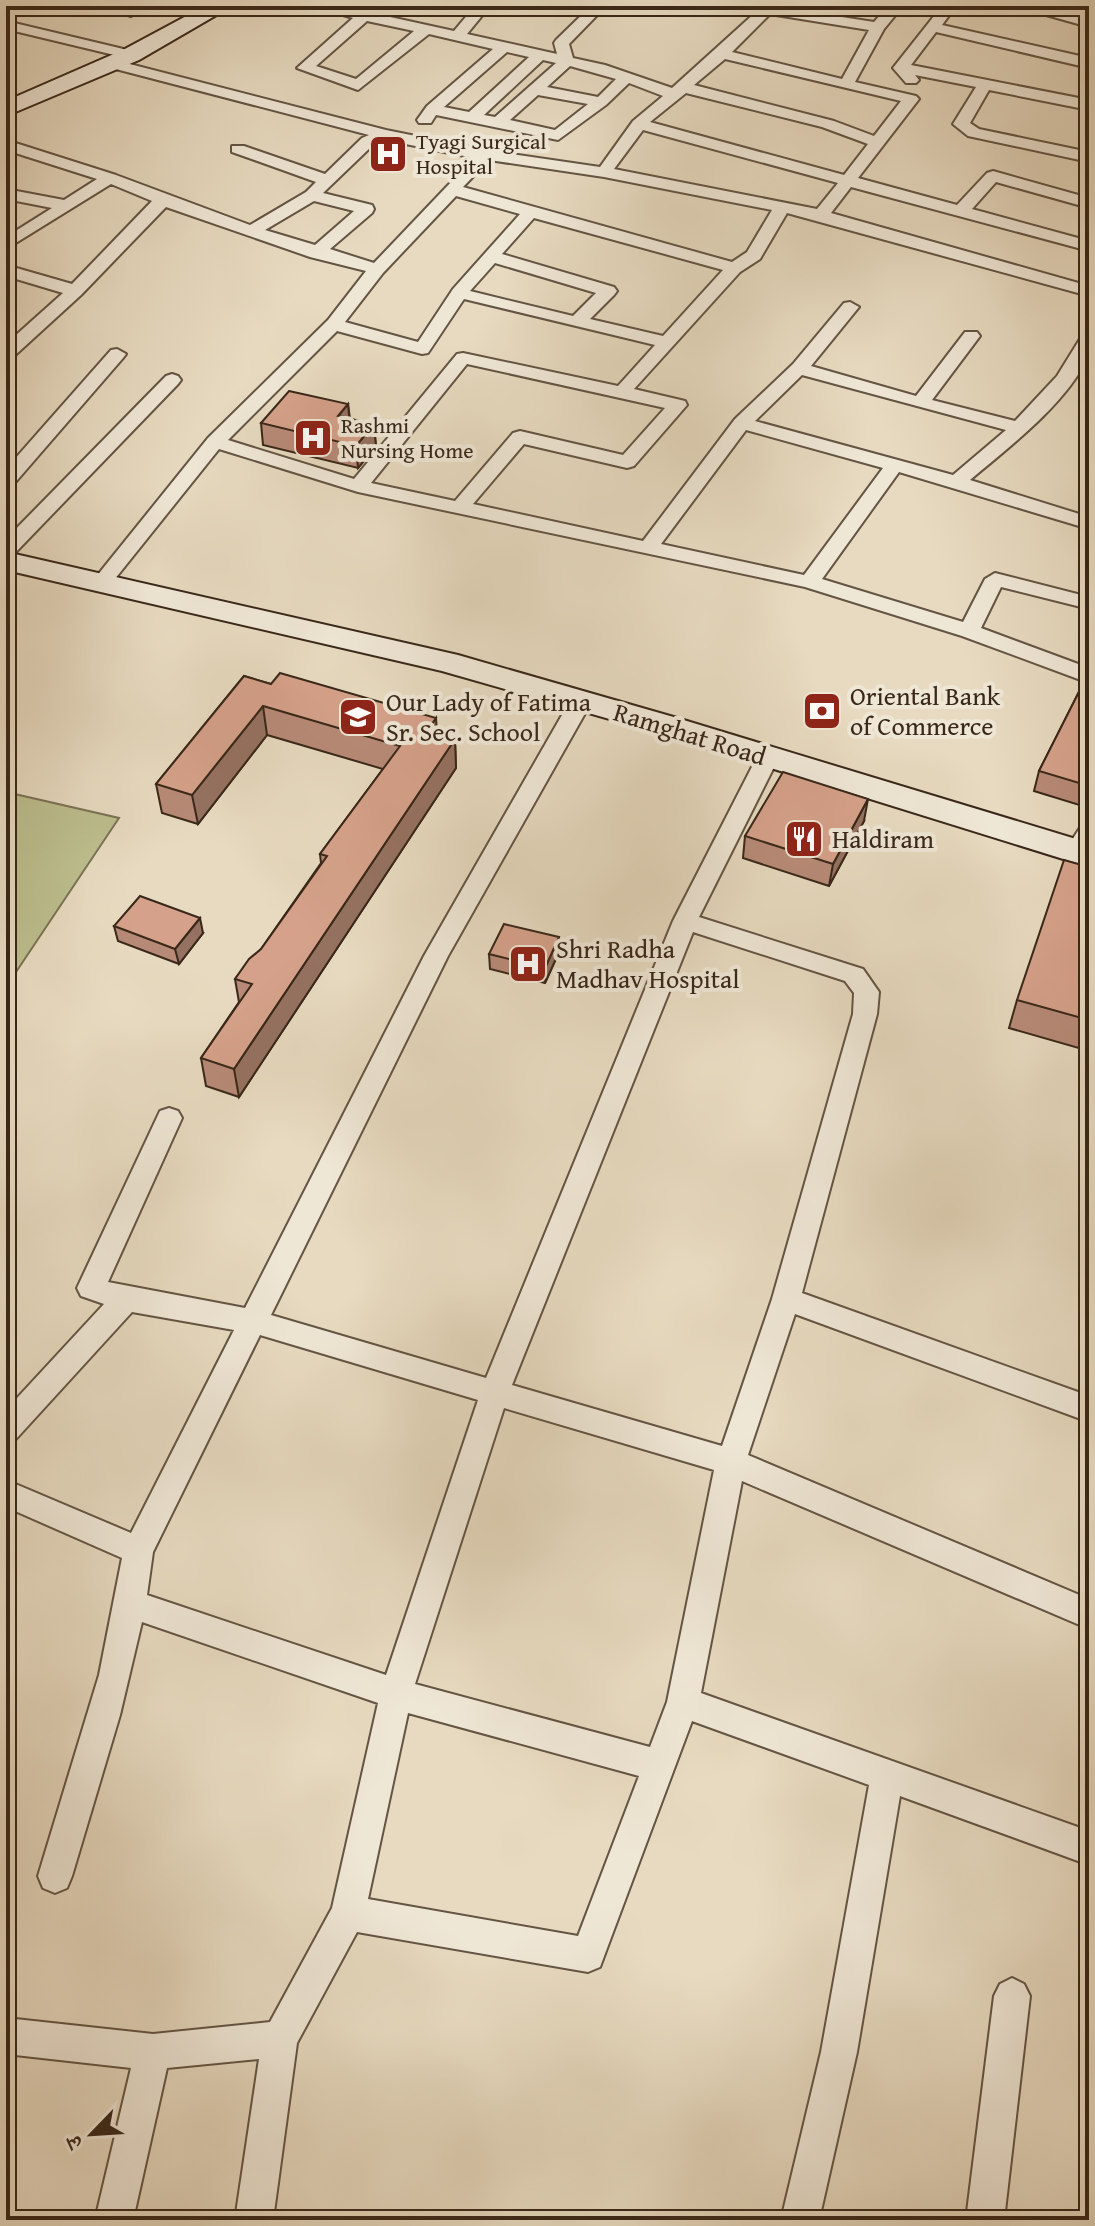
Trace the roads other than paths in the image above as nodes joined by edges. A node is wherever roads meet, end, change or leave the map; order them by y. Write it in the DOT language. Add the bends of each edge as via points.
graph roads {
  1 [pos="106,6"];
  2 [pos="140,6"];
  3 [pos="221,6"];
  4 [pos="320,6"];
  5 [pos="483,6"];
  6 [pos="599,6"];
  7 [pos="743,6"];
  8 [pos="896,6"];
  9 [pos="949,6"];
  10 [pos="1021,6"];
  11 [pos="766,10"];
  12 [pos="364,16"];
  13 [pos="1089,23"];
  14 [pos="6,25"];
  15 [pos="878,27"];
  16 [pos="933,27"];
  17 [pos="425,30"];
  18 [pos="458,37"];
  19 [pos="504,47"];
  20 [pos="722,54"];
  21 [pos="540,55"];
  22 [pos="122,59"];
  23 [pos="567,61"];
  24 [pos="1089,63"];
  25 [pos="901,68"];
  26 [pos="626,77"];
  27 [pos="846,85"];
  28 [pos="984,86"];
  29 [pos="535,90"];
  30 [pos="678,91"];
  31 [pos="915,94"];
  32 [pos="601,102"];
  33 [pos="1089,105"];
  34 [pos="6,109"];
  35 [pos="432,109"];
  36 [pos="472,118"];
  37 [pos="498,123"];
  38 [pos="639,124"];
  39 [pos="385,135"];
  40 [pos="558,135"];
  41 [pos="413,140"];
  42 [pos="879,143"];
  43 [pos="238,149"];
  44 [pos="11,152"];
  45 [pos="485,155"];
  46 [pos="1089,157"];
  47 [pos="531,160"];
  48 [pos="604,172"];
  49 [pos="110,178"];
  50 [pos="851,179"];
  51 [pos="327,180"];
  52 [pos="454,190"];
  53 [pos="6,194"];
  54 [pos="312,195"];
  55 [pos="163,200"];
  56 [pos="1089,203"];
  57 [pos="64,205"];
  58 [pos="781,209"];
  59 [pos="532,210"];
  60 [pos="962,210"];
  61 [pos="821,215"];
  62 [pos="251,231"];
  63 [pos="6,244"];
  64 [pos="1089,246"];
  65 [pos="316,253"];
  66 [pos="493,257"];
  67 [pos="734,268"];
  68 [pos="377,269"];
  69 [pos="6,270"];
  70 [pos="75,291"];
  71 [pos="1089,291"];
  72 [pos="459,293"];
  73 [pos="850,307"];
  74 [pos="577,322"];
  75 [pos="334,324"];
  76 [pos="971,336"];
  77 [pos="1089,338"];
  78 [pos="667,342"];
  79 [pos="422,349"];
  80 [pos="6,354"];
  81 [pos="117,354"];
  82 [pos="463,358"];
  83 [pos="1084,359"];
  84 [pos="799,368"];
  85 [pos="172,380"];
  86 [pos="622,392"];
  87 [pos="920,403"];
  88 [pos="742,423"];
  89 [pos="1021,428"];
  90 [pos="215,442"];
  91 [pos="895,465"];
  92 [pos="6,481"];
  93 [pos="956,482"];
  94 [pos="358,486"];
  95 [pos="459,508"];
  96 [pos="1089,523"];
  97 [pos="648,548"];
  98 [pos="7,553"];
  99 [pos="107,575"];
  100 [pos="809,582"];
  101 [pos="1089,603"];
  102 [pos="969,631"];
  103 [pos="1089,676"];
  104 [pos="581,701"];
  105 [pos="768,757"];
  106 [pos="1088,842"];
  107 [pos="685,921"];
  108 [pos="169,1118"];
  109 [pos="126,1299"];
  110 [pos="786,1299"];
  111 [pos="255,1322"];
  112 [pos="495,1392"];
  113 [pos="1089,1409"];
  114 [pos="6,1430"];
  115 [pos="731,1462"];
  116 [pos="6,1493"];
  117 [pos="138,1551"];
  118 [pos="132,1604"];
  119 [pos="1089,1614"];
  120 [pos="396,1694"];
  121 [pos="683,1702"];
  122 [pos="659,1766"];
  123 [pos="887,1775"];
  124 [pos="1089,1848"];
  125 [pos="55,1876"];
  126 [pos="348,1913"];
  127 [pos="1012,1996"];
  128 [pos="6,2036"];
  129 [pos="280,2039"];
  130 [pos="153,2052"];
  131 [pos="114,2220"];
  132 [pos="254,2220"];
  133 [pos="800,2220"];
  134 [pos="985,2220"];
  1 -- 2 [label="street" via="131,12"];
  3 -- 22 [label="main road"];
  4 -- 12 [label="street"];
  5 -- 18 [label="street"];
  6 -- 23 [label="street" via="561,43"];
  7 -- 11 [label="street"];
  8 -- 15 [label="street"];
  9 -- 16 [label="street"];
  10 -- 13 [label="street"];
  11 -- 15 [label="street"];
  11 -- 20 [label="street"];
  12 -- 17 [label="street"];
  12 -- 17 [label="street" via="305,68 358,85"];
  14 -- 22 [label="street"];
  15 -- 27 [label="street"];
  16 -- 24 [label="street"];
  16 -- 25 [label="street"];
  17 -- 18 [label="street"];
  18 -- 19 [label="street"];
  19 -- 21 [label="street"];
  19 -- 35 [label="street"];
  20 -- 27 [label="street"];
  20 -- 30 [label="street"];
  21 -- 23 [label="street"];
  21 -- 36 [label="street"];
  22 -- 34 [label="main road"];
  22 -- 39 [label="street"];
  23 -- 26 [label="street"];
  23 -- 29 [label="street"];
  25 -- 28 [label="street"];
  25 -- 31 [label="street"];
  26 -- 30 [label="street"];
  26 -- 32 [label="street"];
  27 -- 31 [label="street"];
  28 -- 33 [label="street"];
  28 -- 46 [label="street" via="961,124 974,133"];
  29 -- 32 [label="street"];
  29 -- 37 [label="street"];
  30 -- 38 [label="street"];
  30 -- 42 [label="street" via="828,124"];
  31 -- 42 [label="street"];
  32 -- 40 [label="street"];
  35 -- 36 [label="street"];
  35 -- 41 [label="street"];
  36 -- 37 [label="street"];
  37 -- 40 [label="street"];
  38 -- 48 [label="street"];
  38 -- 50 [label="street"];
  39 -- 41 [label="street"];
  39 -- 51 [label="street" via="368,141"];
  40 -- 47 [label="street"];
  41 -- 45 [label="street"];
  42 -- 50 [label="street"];
  43 -- 51 [label="street"];
  44 -- 49 [label="street"];
  45 -- 47 [label="street"];
  45 -- 52 [label="street"];
  47 -- 48 [label="street"];
  48 -- 58 [label="street"];
  49 -- 55 [label="street"];
  49 -- 57 [label="street"];
  50 -- 60 [label="street"];
  50 -- 61 [label="street"];
  51 -- 54 [label="street"];
  52 -- 59 [label="street"];
  52 -- 68 [label="street"];
  53 -- 57 [label="street"];
  54 -- 62 [label="street"];
  54 -- 65 [label="street" via="366,209"];
  55 -- 62 [label="street"];
  55 -- 70 [label="street"];
  56 -- 60 [label="street" via="993,176"];
  57 -- 63 [label="street"];
  58 -- 61 [label="street"];
  58 -- 67 [label="street" via="754,255"];
  59 -- 66 [label="street"];
  59 -- 67 [label="street"];
  60 -- 64 [label="street"];
  61 -- 71 [label="street"];
  62 -- 65 [label="street"];
  65 -- 68 [label="street"];
  66 -- 72 [label="street"];
  66 -- 74 [label="street" via="608,291"];
  67 -- 78 [label="street"];
  68 -- 75 [label="street"];
  69 -- 70 [label="street"];
  70 -- 80 [label="street"];
  72 -- 74 [label="street"];
  72 -- 79 [label="street"];
  73 -- 84 [label="street"];
  74 -- 78 [label="street"];
  75 -- 79 [label="street"];
  75 -- 90 [label="street"];
  76 -- 87 [label="street"];
  77 -- 83 [label="street"];
  78 -- 86 [label="street"];
  79 -- 82 [label="street"];
  81 -- 92 [label="street"];
  82 -- 86 [label="street"];
  82 -- 94 [label="street"];
  83 -- 89 [label="street"];
  84 -- 87 [label="street"];
  84 -- 88 [label="street"];
  85 -- 98 [label="street"];
  86 -- 95 [label="street" via="678,405 627,462 520,437"];
  87 -- 89 [label="street"];
  88 -- 91 [label="street"];
  88 -- 97 [label="street"];
  89 -- 93 [label="street"];
  90 -- 94 [label="street"];
  90 -- 99 [label="street"];
  91 -- 93 [label="street"];
  91 -- 100 [label="street"];
  93 -- 96 [label="street"];
  94 -- 95 [label="street"];
  95 -- 97 [label="street"];
  97 -- 100 [label="street"];
  98 -- 99 [label="main road, Ramghat Road"];
  99 -- 104 [label="main road, Ramghat Road"];
  99 -- 106 [label="main road, Ramghat Road" via="454,652"];
  100 -- 102 [label="street"];
  101 -- 102 [label="street" via="995,579"];
  102 -- 103 [label="street"];
  104 -- 105 [label="main road, Ramghat Road"];
  104 -- 111 [label="street" via="436,956"];
  105 -- 106 [label="main road, Ramghat Road"];
  105 -- 107 [label="street"];
  107 -- 110 [label="street" via="854,975 867,992"];
  107 -- 112 [label="street"];
  108 -- 109 [label="street" via="91,1288"];
  109 -- 111 [label="street"];
  109 -- 114 [label="street"];
  110 -- 113 [label="street"];
  110 -- 115 [label="street"];
  111 -- 112 [label="street"];
  111 -- 117 [label="street"];
  112 -- 115 [label="street"];
  112 -- 120 [label="street"];
  115 -- 119 [label="street"];
  115 -- 121 [label="street"];
  116 -- 117 [label="street"];
  117 -- 118 [label="street"];
  118 -- 120 [label="street"];
  118 -- 125 [label="street" via="107,1707"];
  120 -- 122 [label="street"];
  120 -- 126 [label="street"];
  121 -- 122 [label="street"];
  121 -- 123 [label="street"];
  122 -- 126 [label="street" via="588,1955"];
  123 -- 124 [label="street"];
  123 -- 133 [label="street" via="839,2052"];
  126 -- 129 [label="street"];
  127 -- 134 [label="street"];
  128 -- 130 [label="street"];
  129 -- 130 [label="street"];
  129 -- 132 [label="street"];
  130 -- 131 [label="street"];
}
